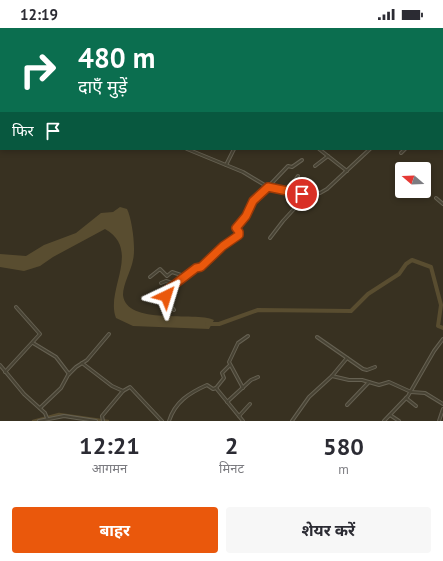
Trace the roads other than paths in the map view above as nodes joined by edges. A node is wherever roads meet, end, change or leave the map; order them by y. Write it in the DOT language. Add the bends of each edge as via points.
graph roads {
  1 [pos="233,150"];
  2 [pos="320,150"];
  3 [pos="369,150"];
  4 [pos="405,150"];
  5 [pos="194,151"];
  6 [pos="401,153"];
  7 [pos="328,156"];
  8 [pos="302,160"];
  9 [pos="226,164"];
  10 [pos="315,166"];
  11 [pos="346,170"];
  12 [pos="298,176"];
  13 [pos="268,186"];
  14 [pos="287,191"];
  15 [pos="306,196"];
  16 [pos="436,198"];
  17 [pos="443,204"];
  18 [pos="270,238"];
  19 [pos="184,276"];
  20 [pos="150,277"];
  21 [pos="161,283"];
  22 [pos="175,284"];
  23 [pos="16,307"];
  24 [pos="174,310"];
  25 [pos="109,334"];
  26 [pos="248,336"];
  27 [pos="317,337"];
  28 [pos="443,339"];
  29 [pos="33,343"];
  30 [pos="347,358"];
  31 [pos="82,364"];
  32 [pos="0,365"];
  33 [pos="230,365"];
  34 [pos="375,367"];
  35 [pos="5,372"];
  36 [pos="69,374"];
  37 [pos="332,376"];
  38 [pos="258,377"];
  39 [pos="369,382"];
  40 [pos="216,388"];
  41 [pos="243,388"];
  42 [pos="123,392"];
  43 [pos="411,392"];
  44 [pos="406,398"];
  45 [pos="227,402"];
  46 [pos="250,404"];
  47 [pos="443,404"];
  48 [pos="348,405"];
  49 [pos="416,406"];
  50 [pos="40,408"];
  51 [pos="443,409"];
  52 [pos="390,415"];
  53 [pos="239,416"];
  54 [pos="46,418"];
  55 [pos="102,420"];
  56 [pos="39,421"];
  57 [pos="96,421"];
  58 [pos="162,421"];
  59 [pos="169,421"];
  60 [pos="244,421"];
  61 [pos="292,421"];
  62 [pos="384,421"];
  63 [pos="399,421"];
  64 [pos="439,421"];
  1 -- 9 [label="street"];
  2 -- 7 [label="street"];
  3 -- 11 [label="street"];
  4 -- 6 [label="street"];
  5 -- 9 [label="street"];
  7 -- 10 [label="street"];
  7 -- 11 [label="street"];
  8 -- 13 [label="street" via="292,167 288,166"];
  9 -- 13 [label="street"];
  11 -- 15 [label="street" via="325,190"];
  12 -- 14 [label="street"];
  13 -- 14 [label="street"];
  13 -- 19 [label="street" via="253,201 246,216 236,228 239,235 201,267"];
  14 -- 15 [label="street"];
  15 -- 18 [label="street"];
  16 -- 17 [label="street"];
  19 -- 20 [label="street" via="172,272 167,276 160,269"];
  19 -- 22 [label="street"];
  21 -- 22 [label="street" via="166,281"];
  22 -- 24 [label="street" via="166,291 165,298"];
  23 -- 29 [label="street" via="40,333"];
  25 -- 31 [label="street"];
  26 -- 33 [label="street" via="238,343 229,361"];
  27 -- 30 [label="street"];
  28 -- 43 [label="street"];
  29 -- 35 [label="street"];
  29 -- 36 [label="street" via="56,357"];
  30 -- 34 [label="street" via="364,370"];
  30 -- 37 [label="street"];
  31 -- 36 [label="street"];
  31 -- 42 [label="street"];
  32 -- 35 [label="street"];
  33 -- 40 [label="street" via="222,373 224,378"];
  33 -- 41 [label="street"];
  35 -- 50 [label="street"];
  36 -- 50 [label="street" via="63,385"];
  37 -- 39 [label="street"];
  37 -- 61 [label="street" via="309,397"];
  38 -- 41 [label="street"];
  39 -- 43 [label="street" via="382,385 388,382"];
  39 -- 48 [label="street"];
  40 -- 45 [label="street"];
  40 -- 59 [label="street" via="206,385 182,399 174,407"];
  41 -- 45 [label="street"];
  42 -- 55 [label="street" via="102,416"];
  42 -- 58 [label="street" via="130,387"];
  43 -- 44 [label="street"];
  43 -- 47 [label="street" via="425,393"];
  44 -- 49 [label="street"];
  44 -- 52 [label="street"];
  45 -- 53 [label="street"];
  46 -- 53 [label="street"];
  50 -- 54 [label="street"];
  51 -- 64 [label="street"];
  52 -- 62 [label="street"];
  52 -- 63 [label="street"];
  53 -- 60 [label="street"];
  54 -- 56 [label="street"];
  54 -- 57 [label="street" via="66,416"];
}
